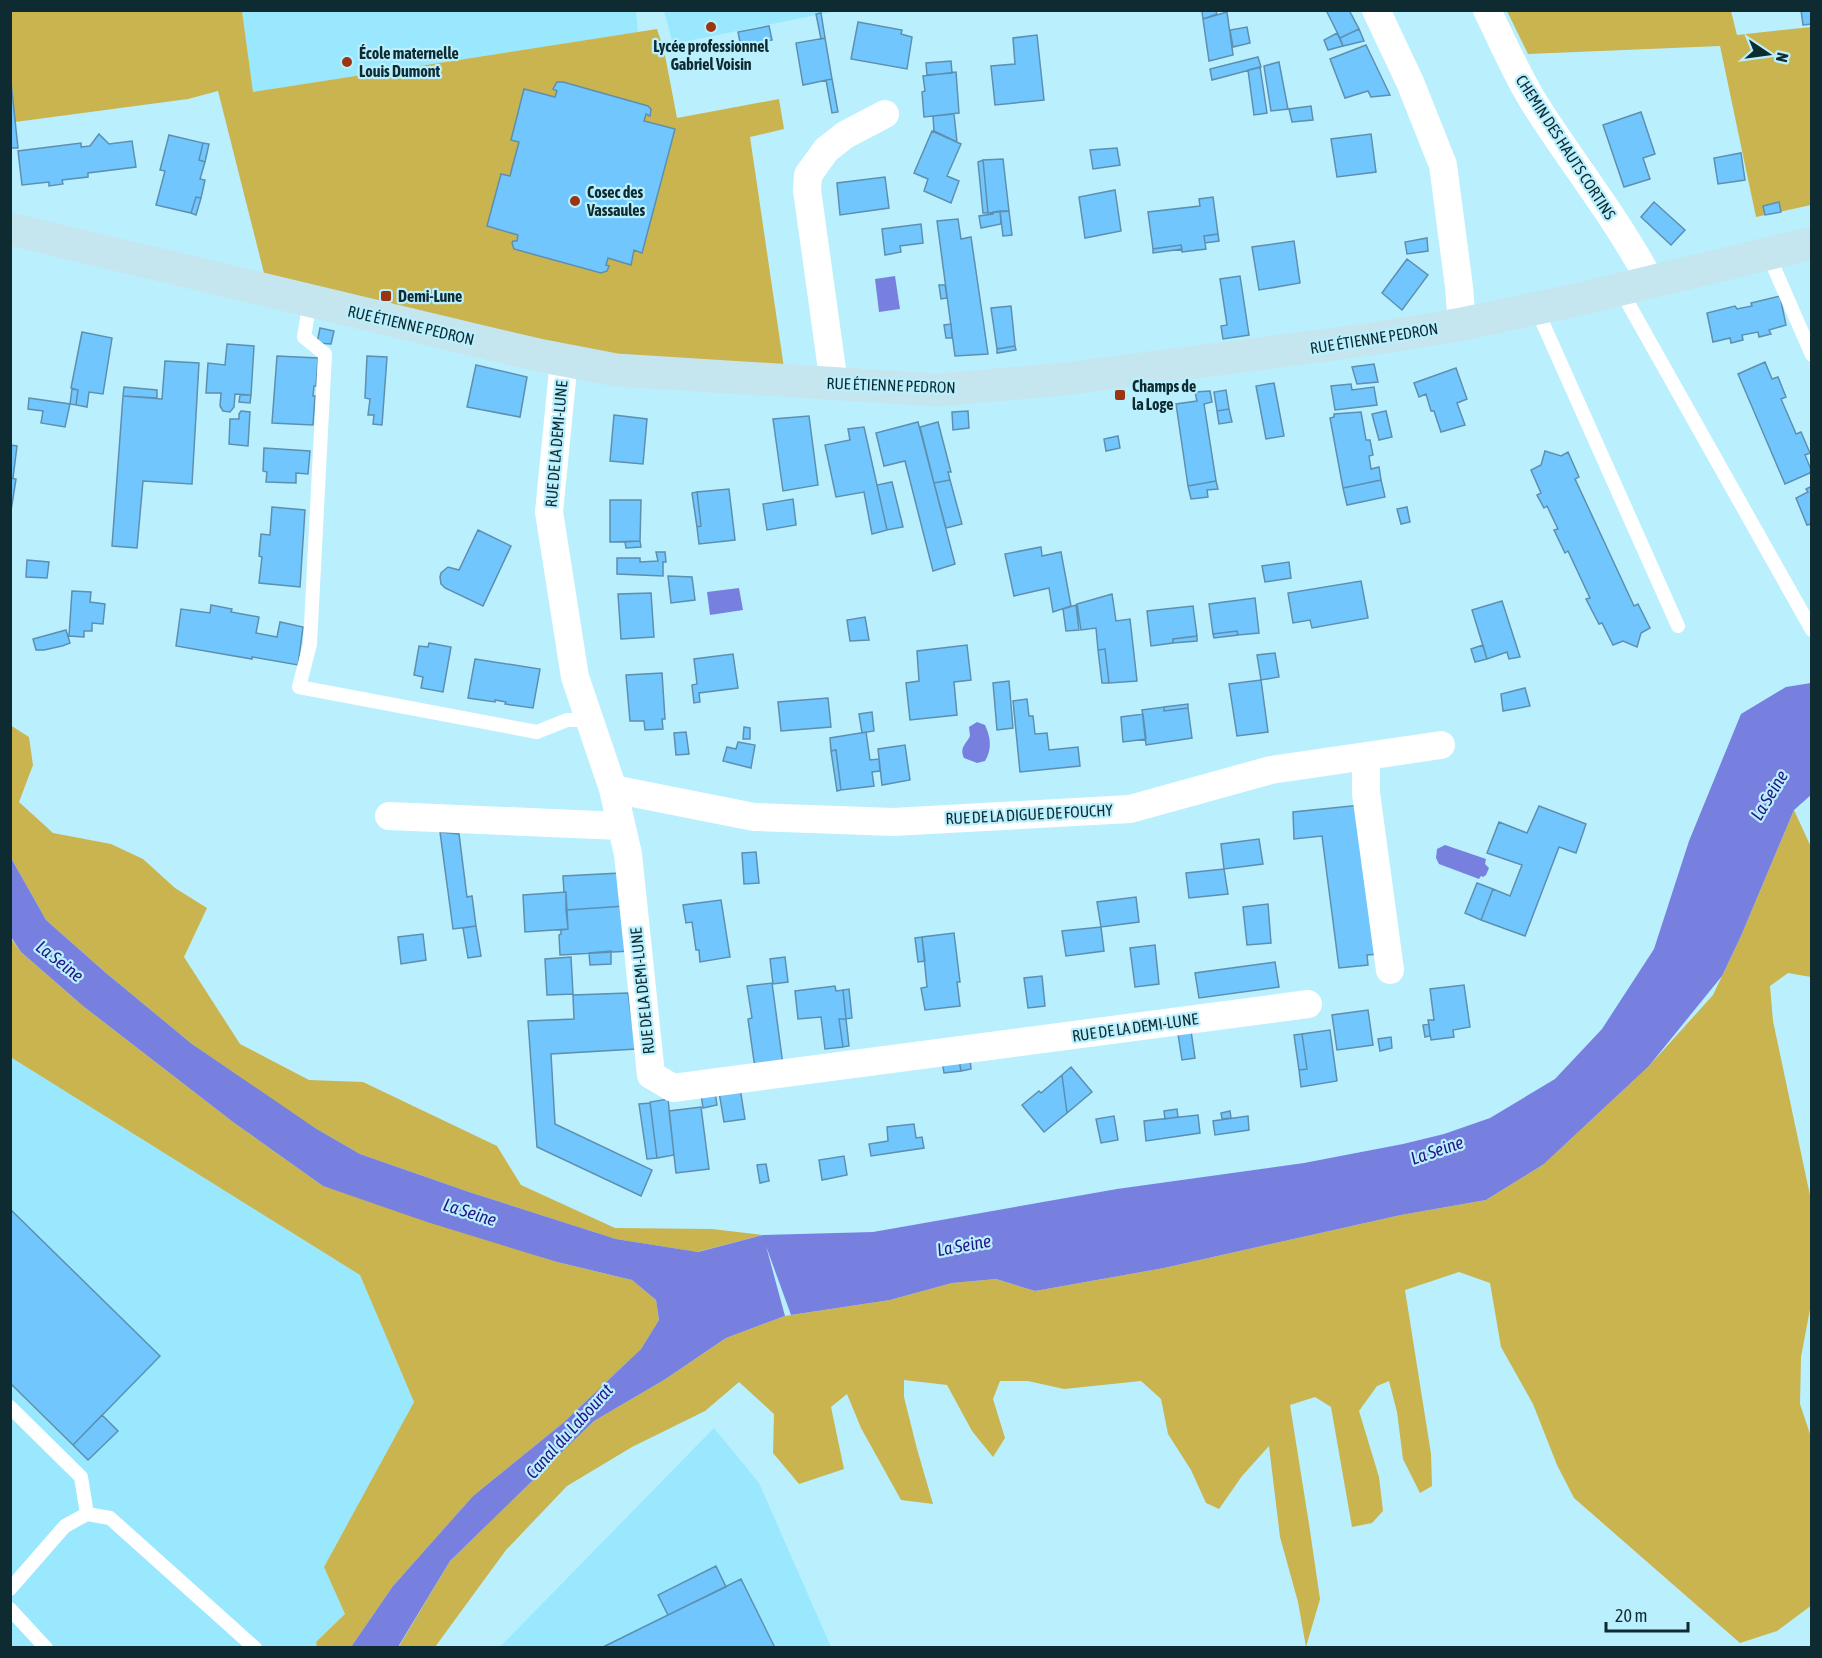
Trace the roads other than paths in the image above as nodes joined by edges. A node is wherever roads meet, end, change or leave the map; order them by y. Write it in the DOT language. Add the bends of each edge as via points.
graph roads {
  1 [pos="1376,10"];
  2 [pos="1487,10"];
  3 [pos="885,114"];
  4 [pos="10,229"];
  5 [pos="1812,243"];
  6 [pos="1768,254"];
  7 [pos="1635,285"];
  8 [pos="310,300"];
  9 [pos="1536,308"];
  10 [pos="1462,324"];
  11 [pos="1812,355"];
  12 [pos="564,360"];
  13 [pos="834,384"];
  14 [pos="1678,626"];
  15 [pos="1812,630"];
  16 [pos="590,720"];
  17 [pos="1441,745"];
  18 [pos="1366,756"];
  19 [pos="613,789"];
  20 [pos="389,816"];
  21 [pos="621,826"];
  22 [pos="1390,970"];
  23 [pos="1308,1004"];
  24 [pos="10,1407"];
  25 [pos="87,1514"];
  26 [pos="10,1589"];
  27 [pos="10,1609"];
  28 [pos="46,1647"];
  29 [pos="255,1647"];
  1 -- 10 [label="street" via="1443,165"];
  2 -- 7 [label="street, CHEMIN DES HAUTS CORTINS" via="1539,110 1633,248"];
  3 -- 13 [label="street" via="826,150 808,175"];
  4 -- 8 [label="street, RUE ÉTIENNE PEDRON"];
  5 -- 6 [label="street, RUE ÉTIENNE PEDRON"];
  6 -- 7 [label="street, RUE ÉTIENNE PEDRON"];
  6 -- 11 [label="lane"];
  7 -- 9 [label="street, RUE ÉTIENNE PEDRON"];
  7 -- 15 [label="lane"];
  8 -- 12 [label="street, RUE ÉTIENNE PEDRON"];
  8 -- 16 [label="lane" via="303,337 325,354 310,644 299,687 537,732 567,720"];
  9 -- 10 [label="street, RUE ÉTIENNE PEDRON"];
  9 -- 14 [label="lane"];
  10 -- 13 [label="street, RUE ÉTIENNE PEDRON" via="1328,346 1064,379 938,390"];
  12 -- 13 [label="street, RUE ÉTIENNE PEDRON" via="616,370"];
  12 -- 16 [label="street, RUE DE LA DEMI-LUNE" via="549,512 575,677"];
  16 -- 19 [label="street, RUE DE LA DEMI-LUNE"];
  17 -- 18 [label="street, RUE DE LA DIGUE DE FOUCHY"];
  18 -- 19 [label="street, RUE DE LA DIGUE DE FOUCHY" via="1271,770 1130,809 893,822 754,816"];
  18 -- 22 [label="street" via="1366,793"];
  19 -- 21 [label="street, RUE DE LA DEMI-LUNE"];
  20 -- 21 [label="street"];
  21 -- 23 [label="street, RUE DE LA DEMI-LUNE" via="628,854 651,1075 673,1088"];
  24 -- 25 [label="lane" via="81,1478"];
  25 -- 26 [label="lane" via="65,1526"];
  25 -- 29 [label="lane" via="110,1518"];
  27 -- 28 [label="lane"];
}
